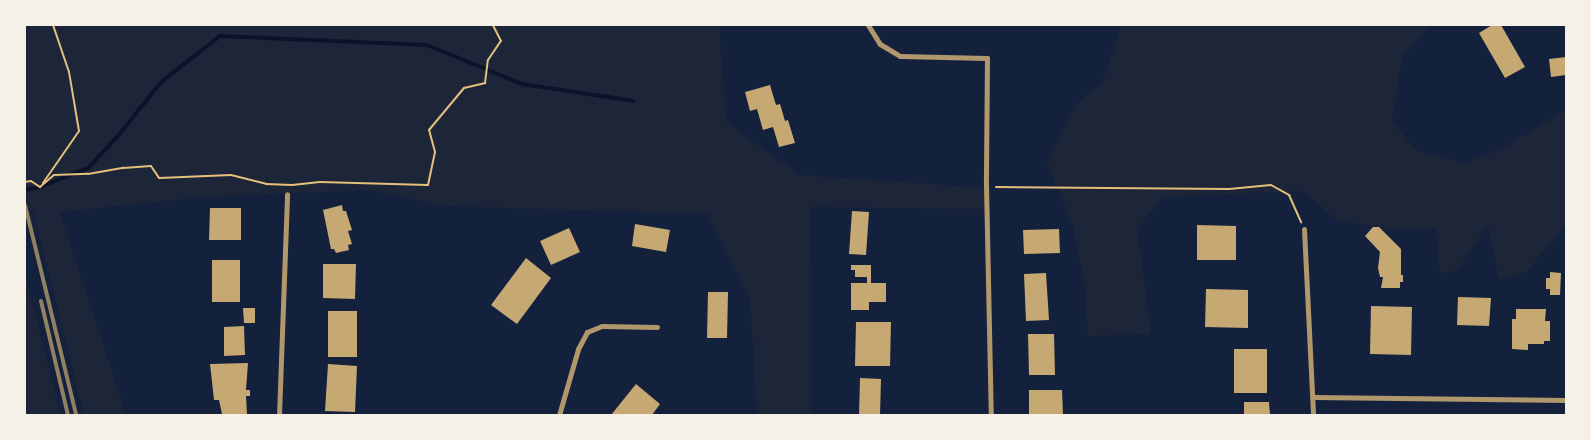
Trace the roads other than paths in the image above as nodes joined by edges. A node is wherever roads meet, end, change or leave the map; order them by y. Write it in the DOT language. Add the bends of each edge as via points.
graph roads {
  1 [pos="868,25"];
  2 [pos="287,194"];
  3 [pos="1304,229"];
  4 [pos="657,327"];
  5 [pos="1313,397"];
  6 [pos="1566,400"];
  7 [pos="279,415"];
  8 [pos="559,415"];
  9 [pos="991,415"];
  10 [pos="1313,415"];
  1 -- 9 [label="street" via="880,44 900,56 988,58 986,185"];
  2 -- 7 [label="street"];
  3 -- 5 [label="street"];
  4 -- 8 [label="street" via="602,326 587,332 578,349"];
  5 -- 6 [label="street"];
  5 -- 10 [label="street"];
}
